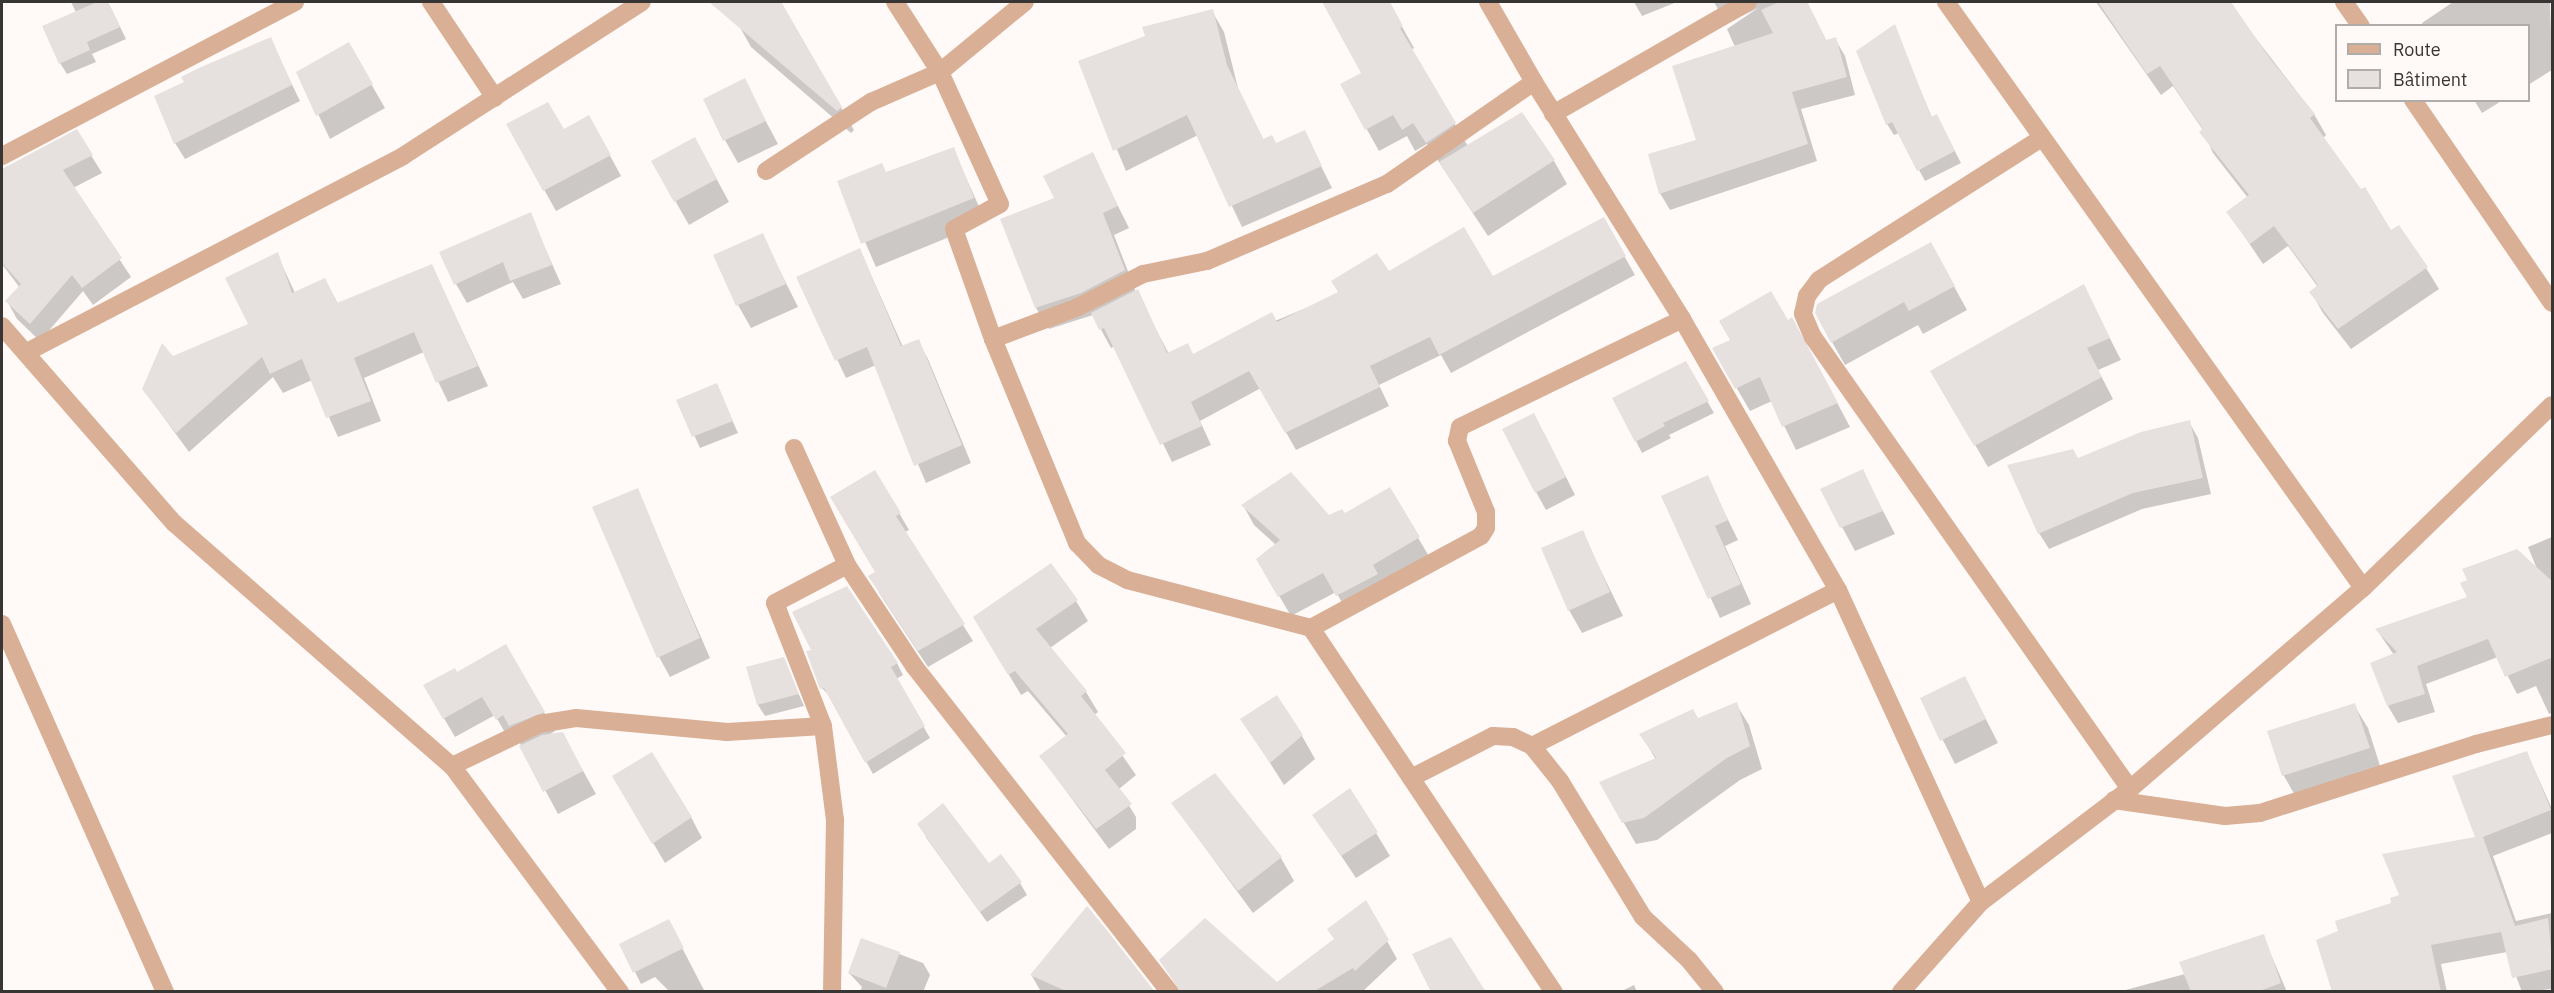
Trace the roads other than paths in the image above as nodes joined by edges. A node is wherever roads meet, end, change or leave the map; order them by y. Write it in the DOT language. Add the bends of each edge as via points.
graph roads {
  1 [pos="295,2"];
  2 [pos="430,2"];
  3 [pos="642,2"];
  4 [pos="895,2"];
  5 [pos="1025,2"];
  6 [pos="1488,2"];
  7 [pos="1748,2"];
  8 [pos="1946,2"];
  9 [pos="2344,2"];
  10 [pos="2360,24"];
  11 [pos="940,72"];
  12 [pos="1534,82"];
  13 [pos="495,98"];
  14 [pos="2414,102"];
  15 [pos="1553,114"];
  16 [pos="2040,139"];
  17 [pos="2,156"];
  18 [pos="766,171"];
  19 [pos="2553,303"];
  20 [pos="1682,319"];
  21 [pos="2,326"];
  22 [pos="993,339"];
  23 [pos="27,352"];
  24 [pos="2553,405"];
  25 [pos="794,448"];
  26 [pos="847,565"];
  27 [pos="2363,588"];
  28 [pos="1838,590"];
  29 [pos="2,624"];
  30 [pos="1311,628"];
  31 [pos="2553,725"];
  32 [pos="824,726"];
  33 [pos="1532,746"];
  34 [pos="452,766"];
  35 [pos="1411,778"];
  36 [pos="2130,789"];
  37 [pos="2114,800"];
  38 [pos="1981,902"];
  39 [pos="165,992"];
  40 [pos="620,992"];
  41 [pos="832,992"];
  42 [pos="1170,992"];
  43 [pos="1554,992"];
  44 [pos="1715,992"];
  45 [pos="1901,992"];
  1 -- 17 [label="street"];
  2 -- 13 [label="street"];
  3 -- 13 [label="street"];
  4 -- 11 [label="street"];
  5 -- 11 [label="street"];
  6 -- 12 [label="street"];
  7 -- 15 [label="street"];
  8 -- 16 [label="street"];
  9 -- 10 [label="street"];
  11 -- 18 [label="street" via="871,102"];
  11 -- 22 [label="street" via="1000,204 954,229"];
  12 -- 15 [label="street"];
  12 -- 22 [label="street" via="1387,184 1207,261 1143,274 1078,308"];
  13 -- 23 [label="street" via="403,156"];
  14 -- 19 [label="street"];
  15 -- 20 [label="street"];
  16 -- 27 [label="street"];
  16 -- 36 [label="street" via="1819,280 1807,296 1803,314 1813,337"];
  20 -- 28 [label="street"];
  20 -- 30 [label="street" via="1460,427 1457,441 1486,512 1486,528 1481,536"];
  21 -- 23 [label="street"];
  22 -- 30 [label="street" via="1077,543 1098,565 1138,584"];
  23 -- 34 [label="street" via="174,523"];
  24 -- 27 [label="street"];
  25 -- 26 [label="street"];
  26 -- 32 [label="street" via="775,603"];
  26 -- 42 [label="street" via="914,666"];
  27 -- 36 [label="street"];
  28 -- 33 [label="street"];
  28 -- 38 [label="street"];
  29 -- 39 [label="street"];
  30 -- 35 [label="street"];
  31 -- 37 [label="street" via="2476,744 2260,813 2225,816"];
  32 -- 34 [label="street" via="727,732 576,718 538,724"];
  32 -- 41 [label="street" via="836,820"];
  33 -- 35 [label="street" via="1513,737 1493,736"];
  33 -- 44 [label="street" via="1560,781 1643,917 1689,960"];
  34 -- 40 [label="street"];
  35 -- 43 [label="street"];
  36 -- 37 [label="street"];
  37 -- 38 [label="street"];
  38 -- 45 [label="street"];
}
